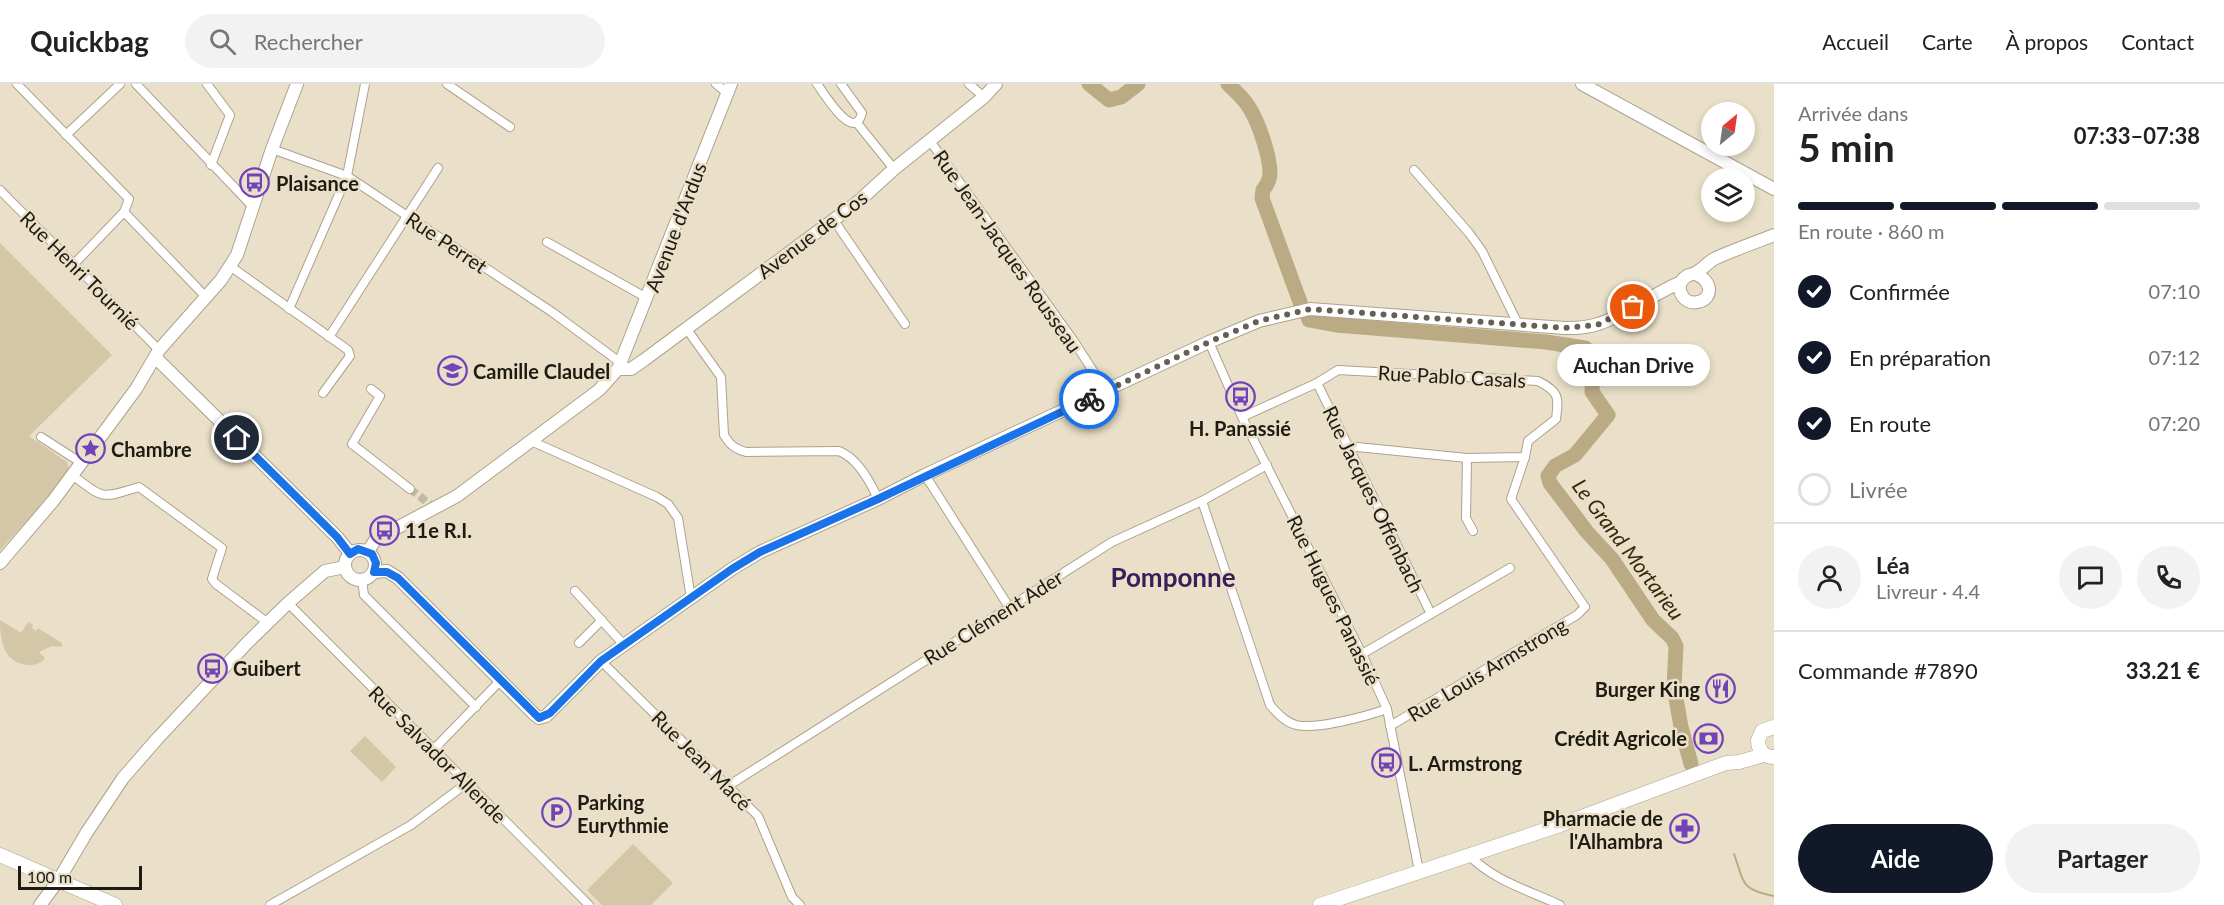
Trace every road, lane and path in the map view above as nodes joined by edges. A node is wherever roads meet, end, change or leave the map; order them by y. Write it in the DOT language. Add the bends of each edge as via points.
graph roads {
  1 [pos="17,84"];
  2 [pos="120,84"];
  3 [pos="136,84"];
  4 [pos="207,84"];
  5 [pos="297,84"];
  6 [pos="364,84"];
  7 [pos="447,84"];
  8 [pos="716,84"];
  9 [pos="817,84"];
  10 [pos="841,84"];
  11 [pos="969,84"];
  12 [pos="996,84"];
  13 [pos="1581,84"];
  14 [pos="729,88"];
  15 [pos="984,98"];
  16 [pos="857,123"];
  17 [pos="510,127"];
  18 [pos="66,135"];
  19 [pos="930,141"];
  20 [pos="272,149"];
  21 [pos="211,165"];
  22 [pos="438,168"];
  23 [pos="894,169"];
  24 [pos="1414,170"];
  25 [pos="347,176"];
  26 [pos="1774,189"];
  27 [pos="0,190"];
  28 [pos="254,208"];
  29 [pos="124,212"];
  30 [pos="407,215"];
  31 [pos="833,219"];
  32 [pos="1774,235"];
  33 [pos="547,242"];
  34 [pos="1720,257"];
  35 [pos="74,264"];
  36 [pos="230,266"];
  37 [pos="1695,274"];
  38 [pos="1681,282"];
  39 [pos="1709,284"];
  40 [pos="205,297"];
  41 [pos="647,298"];
  42 [pos="1684,299"];
  43 [pos="1645,300"];
  44 [pos="289,309"];
  45 [pos="905,324"];
  46 [pos="1518,324"];
  47 [pos="686,328"];
  48 [pos="329,337"];
  49 [pos="1209,342"];
  50 [pos="157,353"];
  51 [pos="620,366"];
  52 [pos="1317,383"];
  53 [pos="370,388"];
  54 [pos="1103,392"];
  55 [pos="323,393"];
  56 [pos="1242,417"];
  57 [pos="41,437"];
  58 [pos="531,441"];
  59 [pos="1347,446"];
  60 [pos="1525,456"];
  61 [pos="1467,458"];
  62 [pos="80,462"];
  63 [pos="1267,465"];
  64 [pos="72,475"];
  65 [pos="925,475"];
  66 [pos="410,489"];
  67 [pos="878,499"];
  68 [pos="1202,501"];
  69 [pos="1473,531"];
  70 [pos="368,551"];
  71 [pos="350,554"];
  72 [pos="0,563"];
  73 [pos="345,567"];
  74 [pos="1509,568"];
  75 [pos="374,572"];
  76 [pos="362,580"];
  77 [pos="575,591"];
  78 [pos="691,598"];
  79 [pos="288,603"];
  80 [pos="1009,607"];
  81 [pos="1431,614"];
  82 [pos="602,620"];
  83 [pos="268,623"];
  84 [pos="579,643"];
  85 [pos="624,645"];
  86 [pos="1362,654"];
  87 [pos="601,661"];
  88 [pos="500,681"];
  89 [pos="476,707"];
  90 [pos="1387,710"];
  91 [pos="1390,726"];
  92 [pos="1774,727"];
  93 [pos="434,749"];
  94 [pos="1765,752"];
  95 [pos="467,783"];
  96 [pos="728,786"];
  97 [pos="0,855"];
  98 [pos="1469,855"];
  99 [pos="1419,871"];
  100 [pos="58,881"];
  101 [pos="40,905"];
  102 [pos="115,905"];
  103 [pos="270,905"];
  104 [pos="589,905"];
  105 [pos="800,905"];
  106 [pos="1320,905"];
  107 [pos="1560,905"];
  1 -- 18 [label="street"];
  2 -- 18 [label="street"];
  3 -- 21 [label="street"];
  4 -- 21 [label="street" via="230,116"];
  5 -- 20 [label="street"];
  6 -- 25 [label="street"];
  7 -- 17 [label="street"];
  8 -- 14 [label="street"];
  9 -- 16 [label="street" via="842,118"];
  10 -- 16 [label="street" via="862,113"];
  11 -- 15 [label="street"];
  12 -- 15 [label="street, Avenue de Cos"];
  13 -- 26 [label="street"];
  14 -- 41 [label="street, Avenue d'Ardus"];
  15 -- 19 [label="street, Avenue de Cos"];
  16 -- 23 [label="street"];
  18 -- 29 [label="street" via="129,199"];
  19 -- 23 [label="street, Avenue de Cos"];
  19 -- 54 [label="street, Rue Jean-Jacques Rousseau" via="1073,340"];
  20 -- 25 [label="street, Rue Perret"];
  20 -- 28 [label="street"];
  21 -- 28 [label="street"];
  22 -- 30 [label="street"];
  23 -- 31 [label="street, Avenue de Cos"];
  24 -- 46 [label="street" via="1482,251"];
  25 -- 30 [label="street, Rue Perret"];
  25 -- 44 [label="street"];
  27 -- 35 [label="street, Rue Henri Tournié"];
  28 -- 36 [label="street"];
  29 -- 35 [label="street"];
  29 -- 40 [label="street"];
  30 -- 48 [label="street"];
  30 -- 51 [label="street, Rue Perret" via="552,312"];
  31 -- 45 [label="street"];
  31 -- 47 [label="street, Avenue de Cos"];
  32 -- 34 [label="street"];
  33 -- 41 [label="street"];
  34 -- 37 [label="street"];
  34 -- 39 [label="street" via="1711,266"];
  35 -- 50 [label="street, Rue Henri Tournié"];
  36 -- 40 [label="street"];
  36 -- 44 [label="street"];
  37 -- 38 [label="street"];
  37 -- 39 [label="street"];
  38 -- 42 [label="street" via="1679,291"];
  38 -- 43 [label="street"];
  39 -- 42 [label="street" via="1702,302"];
  40 -- 50 [label="street"];
  41 -- 51 [label="street, Avenue d'Ardus"];
  42 -- 43 [label="street" via="1668,296"];
  43 -- 46 [label="street" via="1597,325 1565,328"];
  44 -- 48 [label="street"];
  46 -- 49 [label="street" via="1310,309 1259,321"];
  47 -- 51 [label="street, Avenue de Cos" via="631,369"];
  47 -- 67 [label="street" via="721,377 724,435 728,443 746,452 839,451 850,456"];
  48 -- 55 [label="street" via="348,350 350,356"];
  49 -- 54 [label="street"];
  49 -- 56 [label="street, Rue Hugues Panassié"];
  50 -- 62 [label="street" via="136,389"];
  50 -- 71 [label="street"];
  51 -- 58 [label="street" via="599,390"];
  52 -- 56 [label="street, Rue Pablo Casals"];
  52 -- 59 [label="street, Rue Jacques Offenbach"];
  52 -- 60 [label="street, Rue Pablo Casals" via="1338,370 1539,381 1554,389 1558,400 1556,419 1528,441"];
  53 -- 66 [label="street" via="380,396 352,444"];
  54 -- 65 [label="street"];
  56 -- 63 [label="street, Rue Hugues Panassié"];
  57 -- 62 [label="street"];
  58 -- 70 [label="street" via="457,496 376,539"];
  58 -- 78 [label="street" via="668,504 678,518"];
  59 -- 61 [label="street"];
  59 -- 81 [label="street, Rue Jacques Offenbach"];
  60 -- 61 [label="street"];
  60 -- 91 [label="street, Rue Louis Armstrong" via="1511,499 1585,607"];
  61 -- 69 [label="street" via="1466,518"];
  62 -- 64 [label="street"];
  63 -- 68 [label="street, Rue Clément Ader"];
  63 -- 86 [label="street, Rue Hugues Panassié"];
  64 -- 72 [label="street"];
  64 -- 83 [label="street" via="98,495 139,487 222,548 212,579"];
  65 -- 67 [label="street"];
  65 -- 80 [label="street"];
  67 -- 78 [label="street" via="760,552"];
  68 -- 80 [label="street, Rue Clément Ader" via="1112,542"];
  68 -- 90 [label="street" via="1270,705 1296,725 1317,725"];
  70 -- 71 [label="street" via="358,549"];
  70 -- 75 [label="street" via="375,558"];
  71 -- 73 [label="street"];
  73 -- 76 [label="street" via="353,578"];
  73 -- 79 [label="street" via="325,571"];
  74 -- 81 [label="street"];
  75 -- 76 [label="street"];
  75 -- 88 [label="street" via="387,572 398,578"];
  76 -- 89 [label="street" via="364,595"];
  77 -- 82 [label="street"];
  78 -- 85 [label="street"];
  79 -- 83 [label="street"];
  79 -- 93 [label="street, Rue Salvador Allende"];
  80 -- 96 [label="street, Rue Clément Ader"];
  81 -- 86 [label="street"];
  82 -- 84 [label="street"];
  82 -- 85 [label="street"];
  83 -- 100 [label="street" via="123,778"];
  85 -- 87 [label="street"];
  86 -- 90 [label="street, Rue Hugues Panassié"];
  87 -- 88 [label="street" via="550,713 539,718"];
  87 -- 96 [label="street, Rue Jean Macé"];
  88 -- 89 [label="street"];
  89 -- 93 [label="street"];
  90 -- 91 [label="street, Rue Hugues Panassié"];
  91 -- 99 [label="street, Rue Hugues Panassié"];
  92 -- 94 [label="main road" via="1762,731 1758,738"];
  93 -- 95 [label="street, Rue Salvador Allende"];
  94 -- 98 [label="main road"];
  95 -- 103 [label="street" via="411,825"];
  95 -- 104 [label="street, Rue Salvador Allende"];
  96 -- 105 [label="street, Rue Jean Macé" via="758,816 792,897"];
  97 -- 100 [label="main road"];
  98 -- 99 [label="main road"];
  98 -- 107 [label="street" via="1498,877"];
  99 -- 106 [label="main road"];
  100 -- 101 [label="street"];
  100 -- 102 [label="main road"];
}
